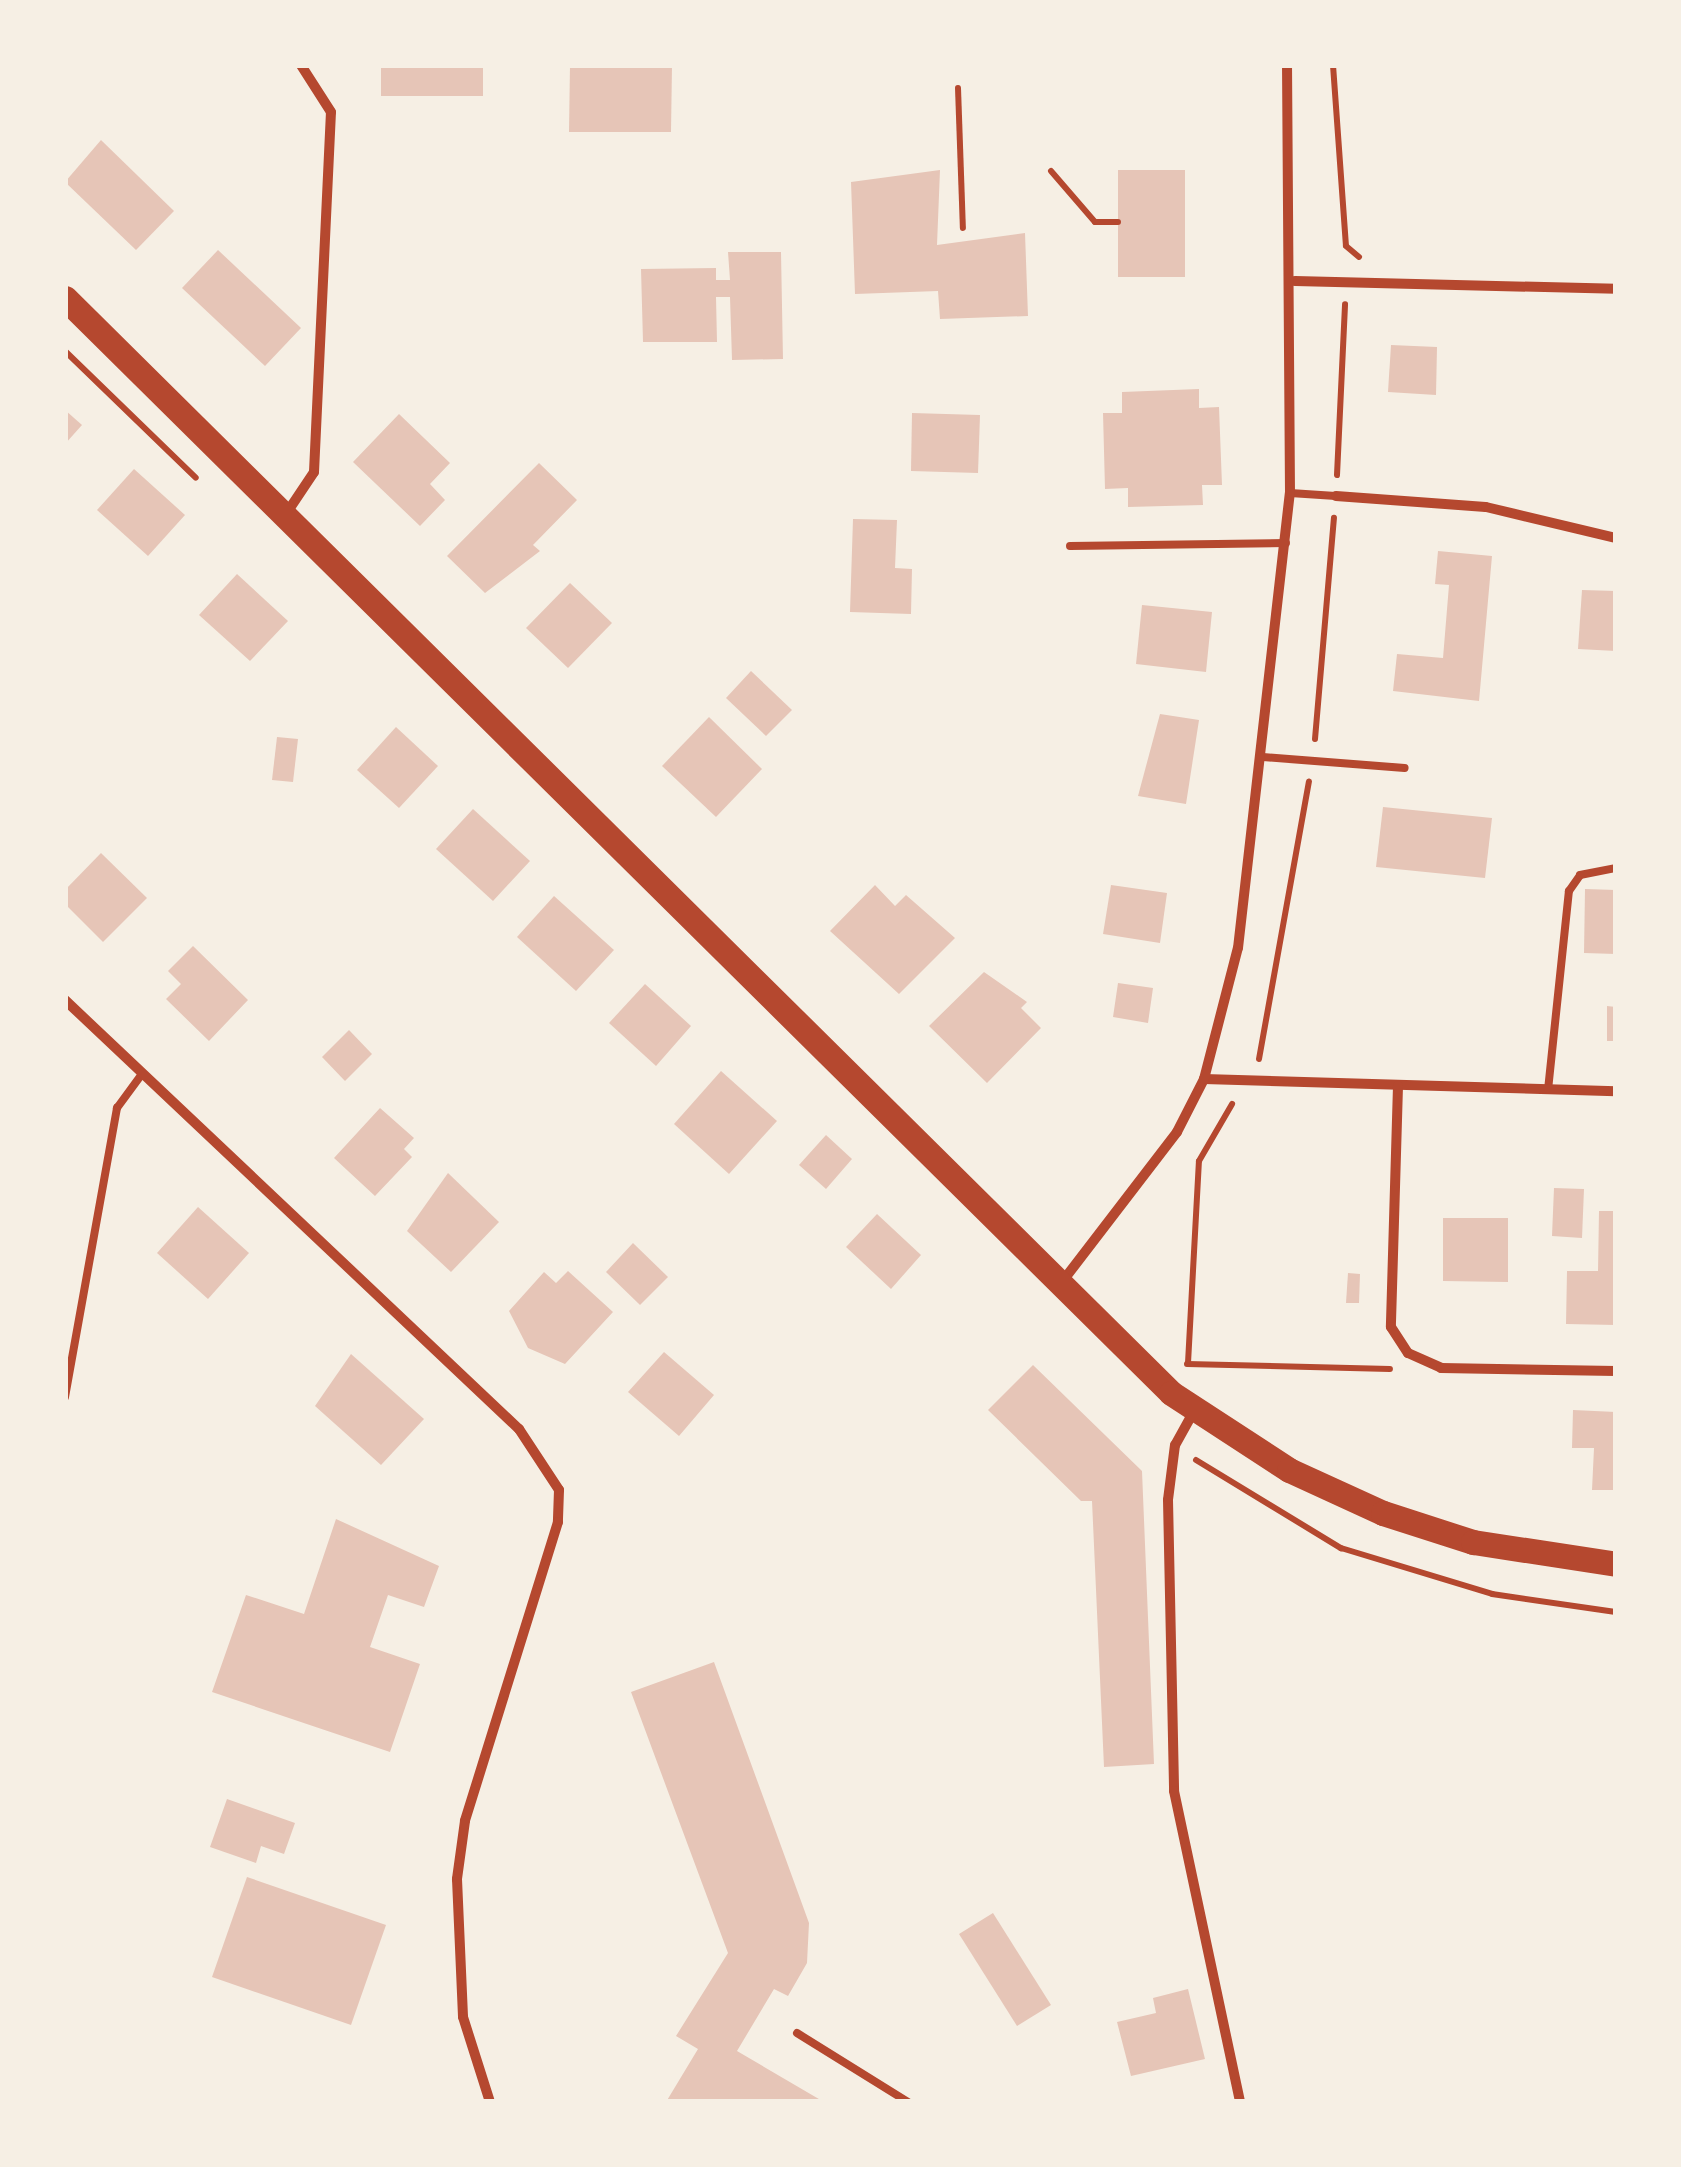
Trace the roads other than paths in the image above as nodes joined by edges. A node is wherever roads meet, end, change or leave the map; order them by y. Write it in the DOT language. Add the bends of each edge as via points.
graph roads {
  1 [pos="301,65"];
  2 [pos="1287,65"];
  3 [pos="1296,281"];
  4 [pos="1616,289"];
  5 [pos="65,298"];
  6 [pos="1290,493"];
  7 [pos="1336,496"];
  8 [pos="286,514"];
  9 [pos="1616,538"];
  10 [pos="1286,543"];
  11 [pos="1070,546"];
  12 [pos="1262,757"];
  13 [pos="1405,768"];
  14 [pos="1616,868"];
  15 [pos="65,1000"];
  16 [pos="142,1074"];
  17 [pos="1204,1078"];
  18 [pos="1398,1086"];
  19 [pos="1548,1090"];
  20 [pos="1616,1092"];
  21 [pos="1062,1282"];
  22 [pos="1616,1371"];
  23 [pos="65,1397"];
  24 [pos="1195,1409"];
  25 [pos="1616,1564"];
  26 [pos="797,2032"];
  27 [pos="490,2102"];
  28 [pos="908,2102"];
  29 [pos="1240,2102"];
  1 -- 8 [label="street" via="331,112 314,472"];
  2 -- 3 [label="street"];
  3 -- 4 [label="street"];
  3 -- 6 [label="street"];
  5 -- 8 [label="main road"];
  6 -- 7 [label="lane"];
  6 -- 10 [label="street"];
  7 -- 9 [label="street" via="1486,506"];
  8 -- 21 [label="main road"];
  10 -- 11 [label="lane"];
  10 -- 12 [label="street"];
  12 -- 13 [label="lane"];
  12 -- 17 [label="street" via="1238,948"];
  14 -- 19 [label="lane" via="1580,875 1570,891"];
  15 -- 16 [label="street"];
  16 -- 23 [label="lane" via="117,1108"];
  16 -- 27 [label="street" via="519,1429 558,1490 558,1522 465,1820 457,1878 463,2017"];
  17 -- 18 [label="street"];
  17 -- 21 [label="street" via="1146,1183"];
  18 -- 19 [label="street"];
  18 -- 22 [label="street" via="1391,1327 1423,1360 1441,1368"];
  19 -- 20 [label="street"];
  21 -- 24 [label="main road" via="1171,1393"];
  24 -- 25 [label="main road" via="1289,1470 1382,1513 1473,1542"];
  24 -- 29 [label="street" via="1176,1445 1168,1500 1174,1791"];
  26 -- 28 [label="lane"];
}
